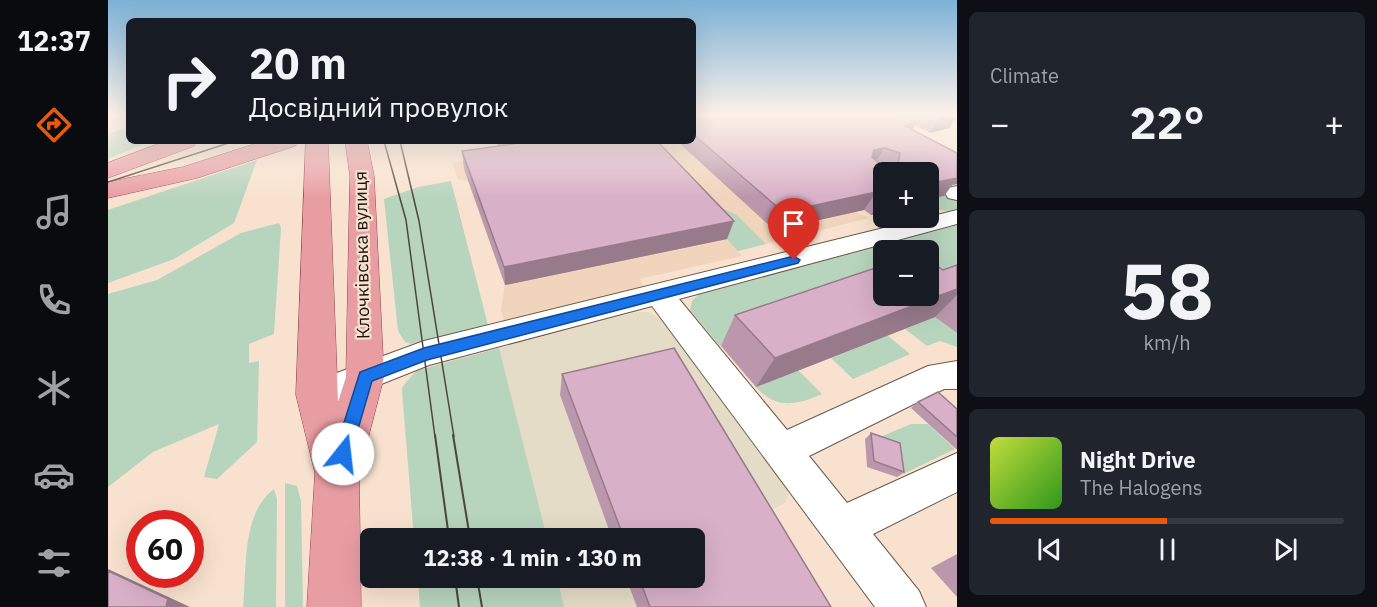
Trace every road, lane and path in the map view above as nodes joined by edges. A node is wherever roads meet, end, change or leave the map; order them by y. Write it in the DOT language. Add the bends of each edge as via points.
graph roads {
  1 [pos="178,144"];
  2 [pos="278,144"];
  3 [pos="316,144"];
  4 [pos="357,144"];
  5 [pos="108,171"];
  6 [pos="108,190"];
  7 [pos="944,215"];
  8 [pos="852,222"];
  9 [pos="874,239"];
  10 [pos="659,294"];
  11 [pos="957,375"];
  12 [pos="365,377"];
  13 [pos="316,395"];
  14 [pos="781,451"];
  15 [pos="957,472"];
  16 [pos="337,473"];
  17 [pos="841,528"];
  18 [pos="334,607"];
  19 [pos="903,607"];
  1 -- 5 [label="main road"];
  2 -- 6 [label="main road" via="188,173"];
  3 -- 13 [label="main road, Клочківська вулиця"];
  4 -- 12 [label="main road, Клочківська вулиця" via="362,176"];
  7 -- 9 [label="street"];
  8 -- 9 [label="street"];
  9 -- 10 [label="street"];
  10 -- 12 [label="street" via="424,354"];
  10 -- 14 [label="street"];
  11 -- 14 [label="street" via="940,376"];
  12 -- 13 [label="street"];
  12 -- 16 [label="main road, Клочківська вулиця"];
  13 -- 16 [label="main road, Клочківська вулиця"];
  14 -- 17 [label="street"];
  15 -- 17 [label="street"];
  16 -- 18 [label="main road, Клочківська вулиця"];
  17 -- 19 [label="street"];
}
